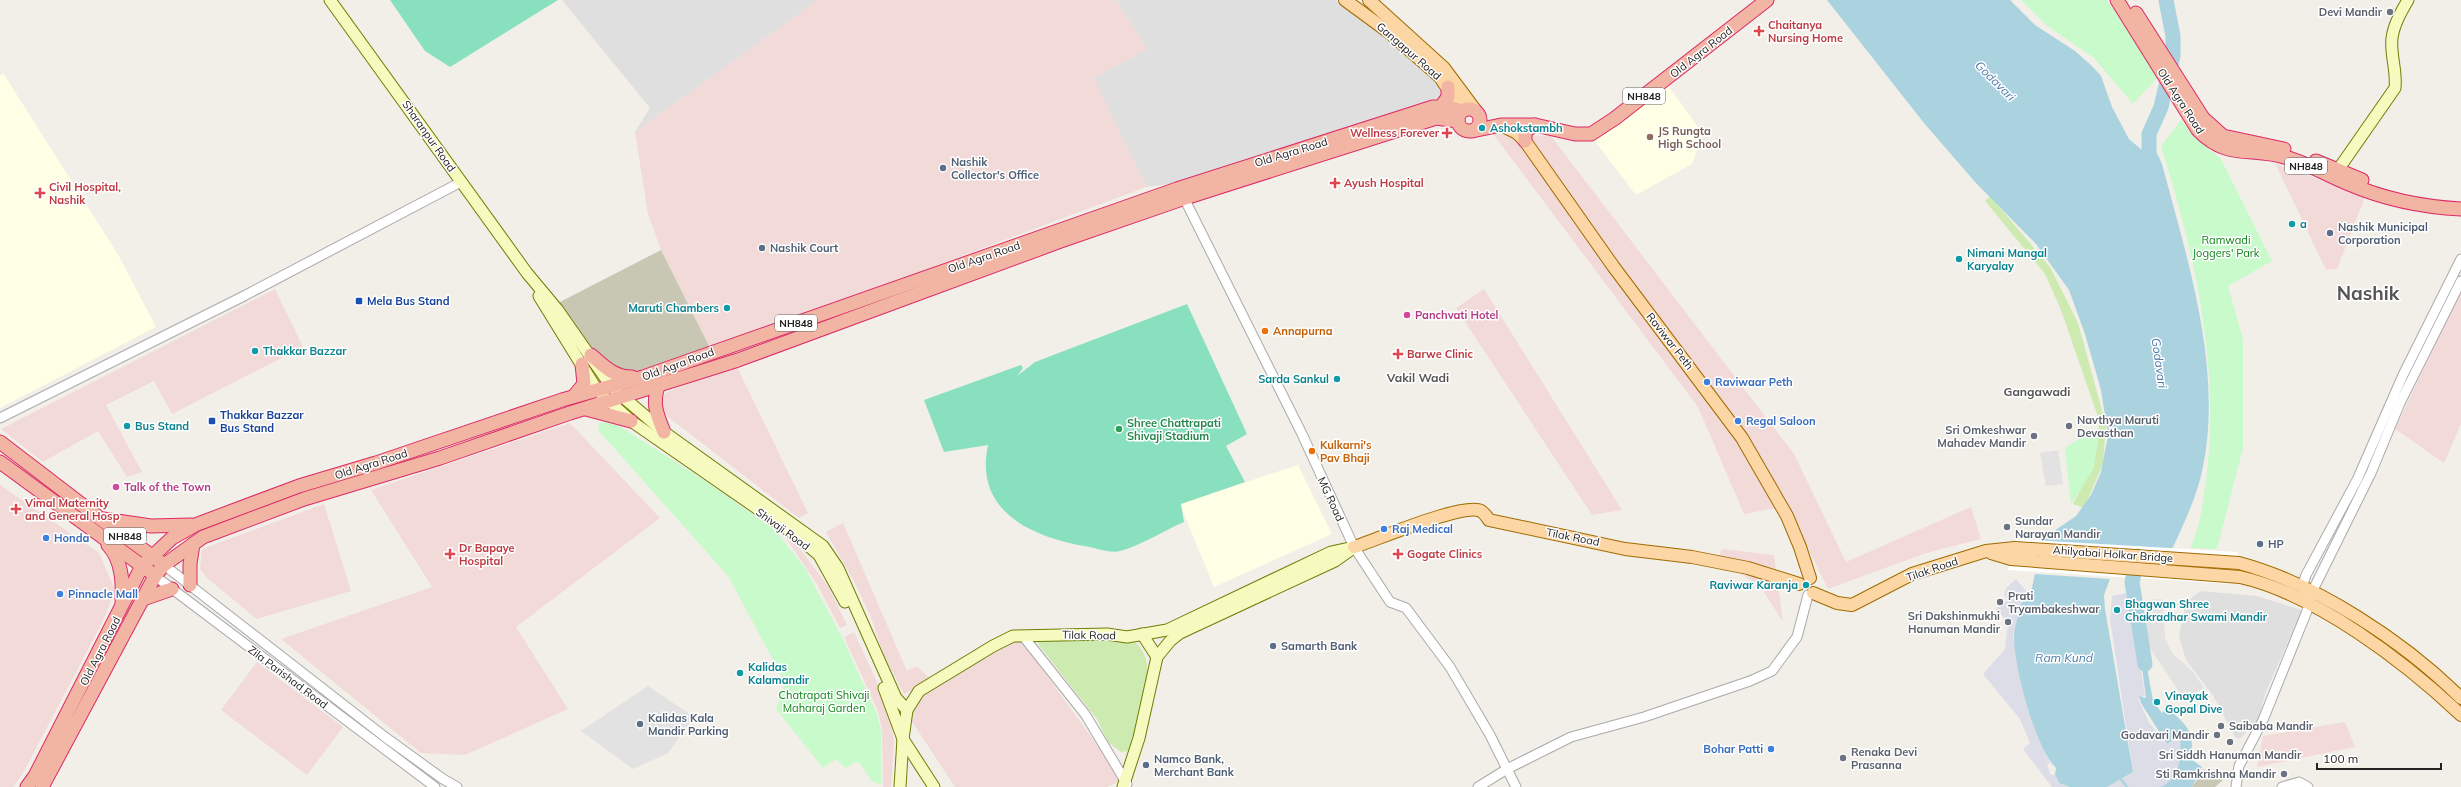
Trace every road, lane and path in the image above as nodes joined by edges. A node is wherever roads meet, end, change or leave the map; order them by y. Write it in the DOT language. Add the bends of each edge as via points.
graph roads {
  1 [pos="330,0"];
  2 [pos="1345,0"];
  3 [pos="1369,0"];
  4 [pos="1767,0"];
  5 [pos="2117,0"];
  6 [pos="2127,0"];
  7 [pos="2408,0"];
  8 [pos="2151,45"];
  9 [pos="1448,87"];
  10 [pos="1440,108"];
  11 [pos="1465,114"];
  12 [pos="1501,125"];
  13 [pos="1535,125"];
  14 [pos="1472,131"];
  15 [pos="1525,141"];
  16 [pos="2335,173"];
  17 [pos="461,182"];
  18 [pos="1181,193"];
  19 [pos="2461,202"];
  20 [pos="2461,209"];
  21 [pos="2461,259"];
  22 [pos="2461,281"];
  23 [pos="587,360"];
  24 [pos="643,377"];
  25 [pos="611,386"];
  26 [pos="658,386"];
  27 [pos="597,390"];
  28 [pos="574,396"];
  29 [pos="623,397"];
  30 [pos="609,401"];
  31 [pos="584,409"];
  32 [pos="0,418"];
  33 [pos="631,421"];
  34 [pos="664,432"];
  35 [pos="0,442"];
  36 [pos="0,462"];
  37 [pos="98,517"];
  38 [pos="195,525"];
  39 [pos="95,531"];
  40 [pos="193,544"];
  41 [pos="1354,547"];
  42 [pos="2013,554"];
  43 [pos="153,556"];
  44 [pos="164,565"];
  45 [pos="142,566"];
  46 [pos="155,576"];
  47 [pos="1810,578"];
  48 [pos="1799,584"];
  49 [pos="190,585"];
  50 [pos="172,589"];
  51 [pos="1810,594"];
  52 [pos="2308,594"];
  53 [pos="143,599"];
  54 [pos="122,605"];
  55 [pos="1142,634"];
  56 [pos="1023,636"];
  57 [pos="1157,657"];
  58 [pos="2461,698"];
  59 [pos="907,710"];
  60 [pos="2461,716"];
  61 [pos="903,739"];
  62 [pos="1507,769"];
  63 [pos="1126,785"];
  64 [pos="27,787"];
  65 [pos="42,787"];
  66 [pos="435,787"];
  67 [pos="458,787"];
  68 [pos="900,787"];
  69 [pos="934,787"];
  70 [pos="1478,787"];
  71 [pos="1516,787"];
  72 [pos="2236,787"];
  73 [pos="2282,787"];
  74 [pos="2308,787"];
  1 -- 17 [label="main road, Sharanpur Road"];
  2 -- 9 [label="main road, Gangapur Road" via="1390,33"];
  3 -- 11 [label="main road, Gangapur Road" via="1444,68"];
  4 -- 13 [label="highway, Old Agra Road / NH848" via="1591,134 1575,134"];
  5 -- 8 [label="highway, Old Agra Road / NH848"];
  6 -- 8 [label="highway, Old Agra Road / NH848"];
  7 -- 16 [label="main road" via="2395,24 2392,38 2395,88"];
  8 -- 16 [label="highway, Old Agra Road / NH848" via="2177,87 2203,118 2223,136 2291,151"];
  9 -- 10 [label="highway" via="1448,97"];
  9 -- 11 [label="main road, Gangapur Road"];
  10 -- 11 [label="highway, Old Agra Road / NH848"];
  10 -- 18 [label="highway, Old Agra Road / NH848" via="1434,107"];
  11 -- 12 [label="highway, Old Agra Road / NH848"];
  11 -- 14 [label="highway, NH848" via="1464,130"];
  11 -- 14 [label="highway" via="1480,120 1478,127"];
  11 -- 18 [label="highway, Old Agra Road / NH848" via="1436,118"];
  12 -- 13 [label="highway, Old Agra Road / NH848"];
  12 -- 14 [label="highway, Old Agra Road / NH848"];
  12 -- 15 [label="main road, Raviwar Peth" via="1517,133"];
  13 -- 15 [label="highway" via="1525,131"];
  15 -- 47 [label="main road, Raviwar Peth" via="1613,266 1742,438 1787,516"];
  16 -- 19 [label="highway, Old Agra Road / NH848" via="2407,194"];
  16 -- 20 [label="highway, Old Agra Road / NH848" via="2373,193 2428,206"];
  17 -- 23 [label="main road, Sharanpur Road"];
  17 -- 32 [label="street" via="242,297"];
  18 -- 24 [label="highway, Old Agra Road / NH848"];
  18 -- 26 [label="highway, Old Agra Road / NH848" via="828,328"];
  18 -- 41 [label="street, MG Road" via="1302,434"];
  21 -- 52 [label="street" via="2403,375 2357,480 2306,575"];
  22 -- 52 [label="street" via="2400,403 2371,473"];
  23 -- 24 [label="highway" via="618,376"];
  23 -- 25 [label="main road, Sharanpur Road"];
  23 -- 27 [label="main road, Sharanpur Road"];
  23 -- 28 [label="highway" via="584,384"];
  24 -- 25 [label="highway, Old Agra Road / NH848"];
  25 -- 27 [label="highway, Old Agra Road / NH848"];
  25 -- 29 [label="main road, Shivaji Road"];
  26 -- 29 [label="highway, Old Agra Road / NH848"];
  26 -- 34 [label="highway" via="654,400"];
  27 -- 28 [label="highway, Old Agra Road / NH848"];
  27 -- 30 [label="main road, Shivaji Road"];
  28 -- 38 [label="highway, Old Agra Road / NH848" via="376,463 299,486"];
  29 -- 30 [label="highway, Old Agra Road / NH848"];
  29 -- 34 [label="main road, Shivaji Road"];
  30 -- 31 [label="highway, Old Agra Road / NH848"];
  30 -- 33 [label="main road, Shivaji Road"];
  31 -- 33 [label="highway"];
  31 -- 40 [label="highway, Old Agra Road / NH848" via="440,458 304,499 203,537"];
  33 -- 61 [label="main road, Shivaji Road" via="794,534 819,555 832,575 855,624 887,695"];
  34 -- 59 [label="main road, Shivaji Road" via="823,546 838,568 896,698"];
  35 -- 37 [label="highway"];
  36 -- 39 [label="highway, NH848"];
  37 -- 38 [label="highway" via="151,526"];
  37 -- 43 [label="highway, NH848"];
  38 -- 43 [label="highway, Old Agra Road / NH848" via="172,538"];
  39 -- 45 [label="highway, NH848"];
  39 -- 54 [label="highway" via="116,557 121,572"];
  40 -- 44 [label="highway, Old Agra Road / NH848"];
  40 -- 49 [label="highway"];
  41 -- 48 [label="main road, Tilak Road" via="1452,512 1470,509 1481,511 1489,520 1625,549 1692,557 1748,568"];
  41 -- 55 [label="main road, Tilak Road" via="1331,552 1167,630"];
  41 -- 57 [label="main road, Tilak Road" via="1336,561 1180,633"];
  41 -- 62 [label="street, MG Road" via="1390,602 1406,608 1450,667"];
  42 -- 51 [label="main road, Tilak Road" via="1986,552 1912,574 1852,605 1837,604"];
  42 -- 52 [label="main road, Ahilyabai Holkar Bridge" via="2240,577"];
  42 -- 52 [label="main road, Ahilyabai Holkar Bridge" via="2239,563 2270,571"];
  43 -- 44 [label="highway, Zila Parishad Road / NH848"];
  43 -- 45 [label="highway, Old Agra Road / NH848"];
  44 -- 46 [label="highway, Old Agra Road / NH848"];
  44 -- 49 [label="street, Zila Parishad Road / NH848"];
  45 -- 46 [label="highway, Zila Parishad Road"];
  45 -- 54 [label="highway, Old Agra Road"];
  46 -- 50 [label="street, Zila Parishad Road"];
  46 -- 53 [label="highway, Old Agra Road"];
  47 -- 48 [label="main road" via="1802,580"];
  47 -- 51 [label="main road" via="1815,585"];
  48 -- 51 [label="main road" via="1800,592"];
  49 -- 67 [label="street, Zila Parishad Road / NH848" via="443,779"];
  50 -- 53 [label="highway"];
  50 -- 66 [label="street, Zila Parishad Road"];
  51 -- 62 [label="street" via="1797,637 1772,671 1644,717 1571,737"];
  52 -- 58 [label="main road" via="2378,631 2416,659"];
  52 -- 60 [label="main road"];
  52 -- 72 [label="street" via="2307,611 2263,720 2239,766"];
  53 -- 65 [label="highway, Old Agra Road"];
  54 -- 64 [label="highway, Old Agra Road" via="42,763"];
  55 -- 56 [label="main road, Tilak Road"];
  55 -- 57 [label="main road"];
  56 -- 59 [label="main road, Tilak Road" via="1013,636 993,646 919,691"];
  56 -- 63 [label="street" via="1085,714"];
  57 -- 63 [label="main road, Tilak Road"];
  59 -- 61 [label="main road, Tilak Road"];
  61 -- 68 [label="main road, Tilak Road"];
  61 -- 69 [label="main road, Shivaji Road"];
  62 -- 70 [label="street"];
  62 -- 71 [label="street, MG Road"];
  73 -- 74 [label="street" via="2299,782"];
}
